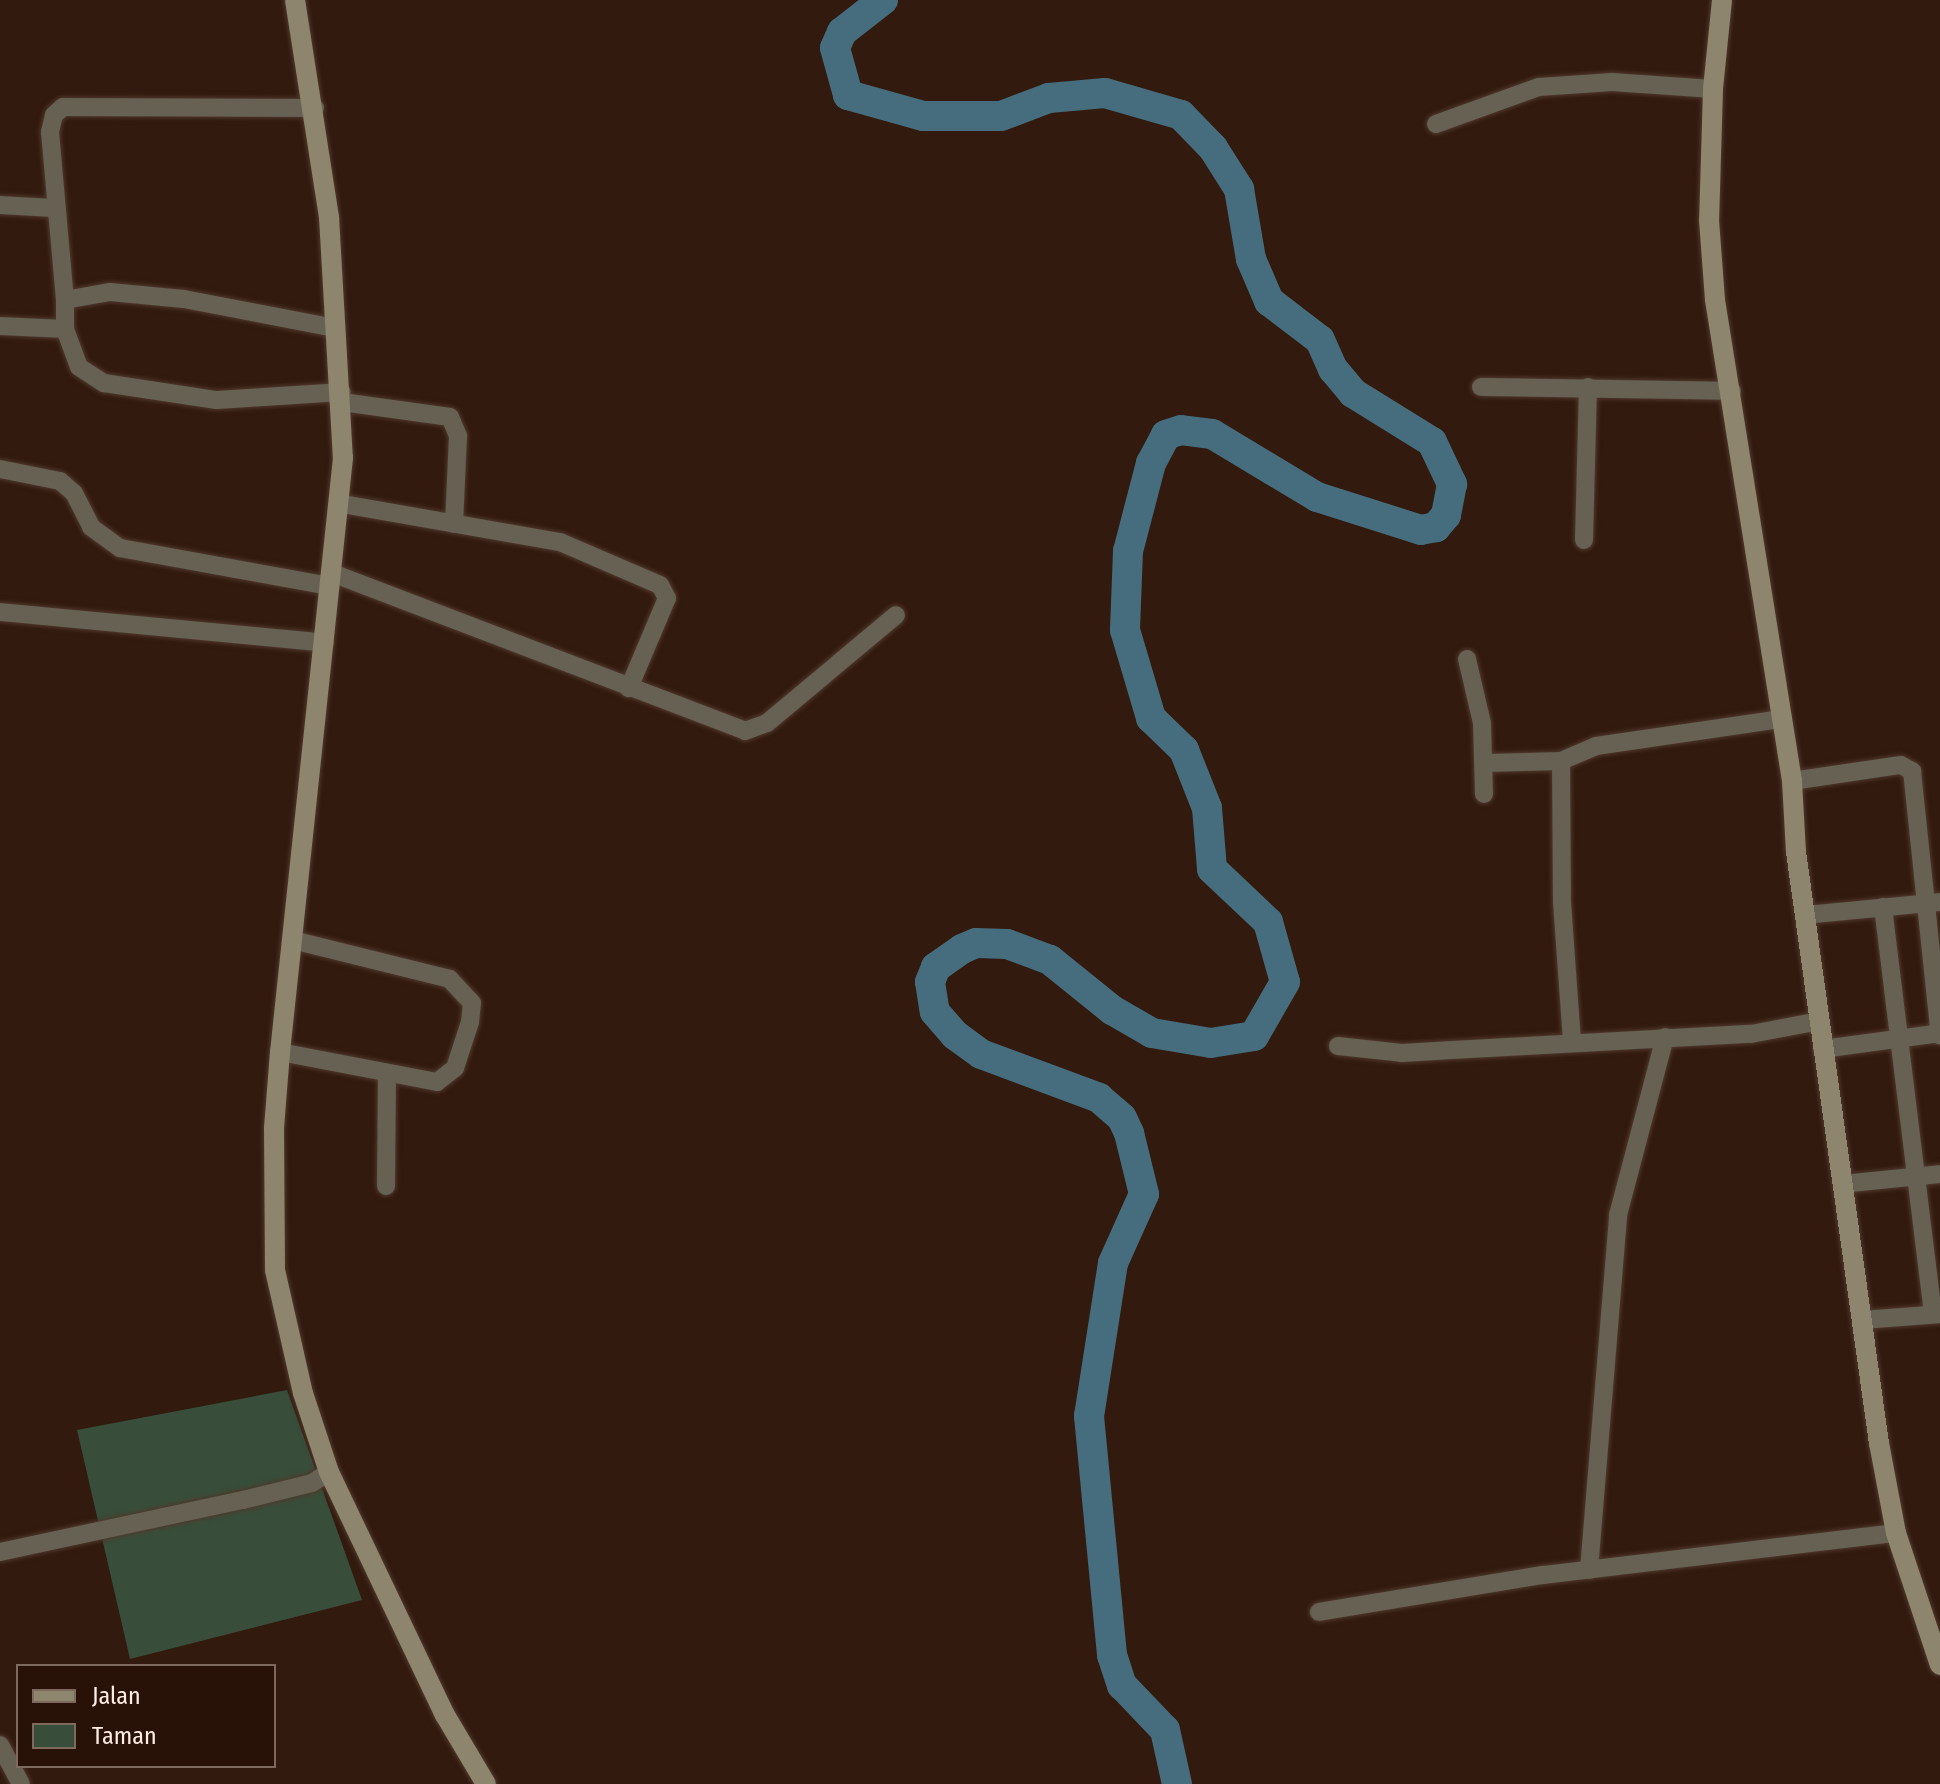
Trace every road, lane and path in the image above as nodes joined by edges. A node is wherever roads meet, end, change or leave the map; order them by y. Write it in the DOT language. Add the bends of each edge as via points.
graph roads {
  1 [pos="295,0"];
  2 [pos="1722,0"];
  3 [pos="1713,89"];
  4 [pos="315,108"];
  5 [pos="1436,124"];
  6 [pos="0,205"];
  7 [pos="53,208"];
  8 [pos="65,300"];
  9 [pos="0,326"];
  10 [pos="334,328"];
  11 [pos="65,329"];
  12 [pos="1481,387"];
  13 [pos="1588,387"];
  14 [pos="1732,391"];
  15 [pos="342,397"];
  16 [pos="0,469"];
  17 [pos="342,504"];
  18 [pos="454,524"];
  19 [pos="1584,540"];
  20 [pos="331,579"];
  21 [pos="0,612"];
  22 [pos="896,615"];
  23 [pos="325,643"];
  24 [pos="1467,659"];
  25 [pos="629,688"];
  26 [pos="1780,719"];
  27 [pos="1561,761"];
  28 [pos="1486,763"];
  29 [pos="1792,781"];
  30 [pos="1484,794"];
  31 [pos="1933,903"];
  32 [pos="1883,907"];
  33 [pos="1805,915"];
  34 [pos="296,941"];
  35 [pos="1819,1021"];
  36 [pos="1940,1034"];
  37 [pos="1665,1037"];
  38 [pos="1899,1038"];
  39 [pos="1572,1042"];
  40 [pos="1338,1046"];
  41 [pos="1822,1049"];
  42 [pos="280,1052"];
  43 [pos="387,1073"];
  44 [pos="1940,1174"];
  45 [pos="1915,1177"];
  46 [pos="1842,1184"];
  47 [pos="386,1186"];
  48 [pos="1937,1314"];
  49 [pos="1861,1320"];
  50 [pos="329,1472"];
  51 [pos="1896,1533"];
  52 [pos="0,1552"];
  53 [pos="1589,1570"];
  54 [pos="1319,1612"];
  55 [pos="1940,1665"];
  56 [pos="0,1745"];
  57 [pos="21,1784"];
  58 [pos="486,1784"];
  1 -- 4 [label="street"];
  2 -- 3 [label="street"];
  3 -- 5 [label="street" via="1612,82 1539,87"];
  3 -- 14 [label="street" via="1709,220 1715,300"];
  4 -- 7 [label="street" via="63,107 54,115 50,132"];
  4 -- 10 [label="street" via="329,217"];
  6 -- 7 [label="street"];
  7 -- 8 [label="street"];
  8 -- 10 [label="street" via="84,293 157,296"];
  8 -- 11 [label="street"];
  9 -- 11 [label="street"];
  10 -- 15 [label="street"];
  11 -- 15 [label="street" via="88,377 116,386 217,400"];
  12 -- 13 [label="street"];
  13 -- 14 [label="street"];
  13 -- 19 [label="street"];
  14 -- 26 [label="street"];
  15 -- 17 [label="street"];
  15 -- 18 [label="street" via="450,417 458,436"];
  16 -- 20 [label="street" via="60,481 74,493 91,527 120,548"];
  17 -- 18 [label="street"];
  17 -- 20 [label="street"];
  18 -- 25 [label="street" via="560,542 660,585 667,598"];
  20 -- 23 [label="street"];
  20 -- 25 [label="street"];
  21 -- 23 [label="street"];
  22 -- 25 [label="street" via="756,730 737,729"];
  23 -- 34 [label="street"];
  24 -- 28 [label="street" via="1478,694"];
  26 -- 27 [label="street" via="1596,746"];
  26 -- 29 [label="street"];
  27 -- 28 [label="street"];
  27 -- 39 [label="street" via="1562,902"];
  28 -- 30 [label="street"];
  29 -- 31 [label="street" via="1909,767"];
  29 -- 33 [label="street"];
  31 -- 32 [label="street"];
  31 -- 36 [label="street"];
  32 -- 33 [label="street"];
  32 -- 38 [label="street"];
  33 -- 35 [label="street"];
  34 -- 42 [label="street"];
  34 -- 43 [label="street" via="450,979 462,987 472,1003 470,1022 448,1078 437,1082"];
  35 -- 37 [label="street" via="1751,1034"];
  35 -- 41 [label="street"];
  36 -- 38 [label="street"];
  37 -- 39 [label="street"];
  37 -- 53 [label="street" via="1618,1215"];
  38 -- 41 [label="street"];
  38 -- 45 [label="street"];
  39 -- 40 [label="street" via="1402,1053"];
  41 -- 46 [label="street"];
  42 -- 43 [label="street"];
  42 -- 50 [label="street" via="273,1142 275,1270 303,1393"];
  43 -- 47 [label="street"];
  44 -- 45 [label="street"];
  45 -- 46 [label="street"];
  45 -- 48 [label="street"];
  46 -- 49 [label="street"];
  48 -- 49 [label="street"];
  49 -- 51 [label="street"];
  50 -- 52 [label="street" via="312,1483 243,1500"];
  50 -- 58 [label="street" via="445,1715"];
  51 -- 53 [label="street"];
  51 -- 55 [label="street"];
  53 -- 54 [label="street"];
  56 -- 57 [label="street"];
}
